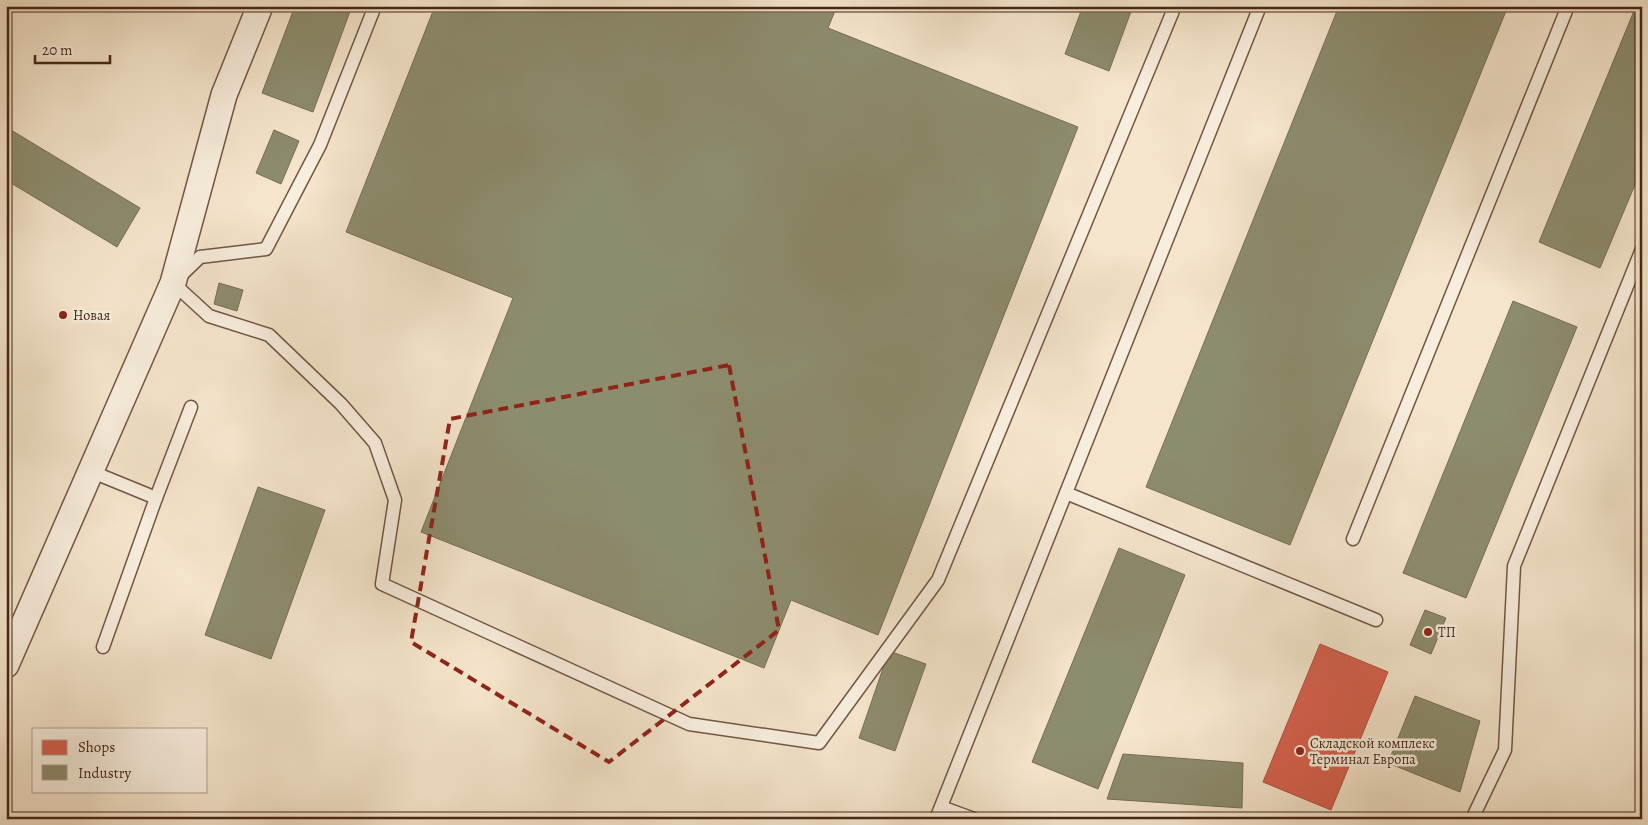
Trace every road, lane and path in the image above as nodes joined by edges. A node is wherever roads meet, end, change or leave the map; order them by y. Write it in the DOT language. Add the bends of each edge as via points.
graph roads {
  1 [pos="260,6"];
  2 [pos="375,6"];
  3 [pos="1175,6"];
  4 [pos="1260,6"];
  5 [pos="1568,6"];
  6 [pos="1642,249"];
  7 [pos="173,283"];
  8 [pos="192,407"];
  9 [pos="90,471"];
  10 [pos="1066,492"];
  11 [pos="156,498"];
  12 [pos="1353,539"];
  13 [pos="1376,620"];
  14 [pos="104,647"];
  15 [pos="6,665"];
  16 [pos="938,813"];
  17 [pos="974,819"];
  18 [pos="1472,819"];
  1 -- 7 [label="street" via="224,95"];
  2 -- 7 [label="lane" via="320,145 266,249 200,257"];
  3 -- 7 [label="lane" via="938,580 819,743 689,724 382,584 395,500 375,443 341,404 269,335 209,316"];
  4 -- 10 [label="lane"];
  5 -- 12 [label="lane"];
  6 -- 18 [label="lane" via="1514,566 1505,750"];
  7 -- 9 [label="street"];
  8 -- 11 [label="lane"];
  9 -- 11 [label="lane"];
  9 -- 15 [label="street"];
  10 -- 13 [label="lane"];
  10 -- 16 [label="lane"];
  11 -- 14 [label="lane"];
  16 -- 17 [label="lane"];
}
